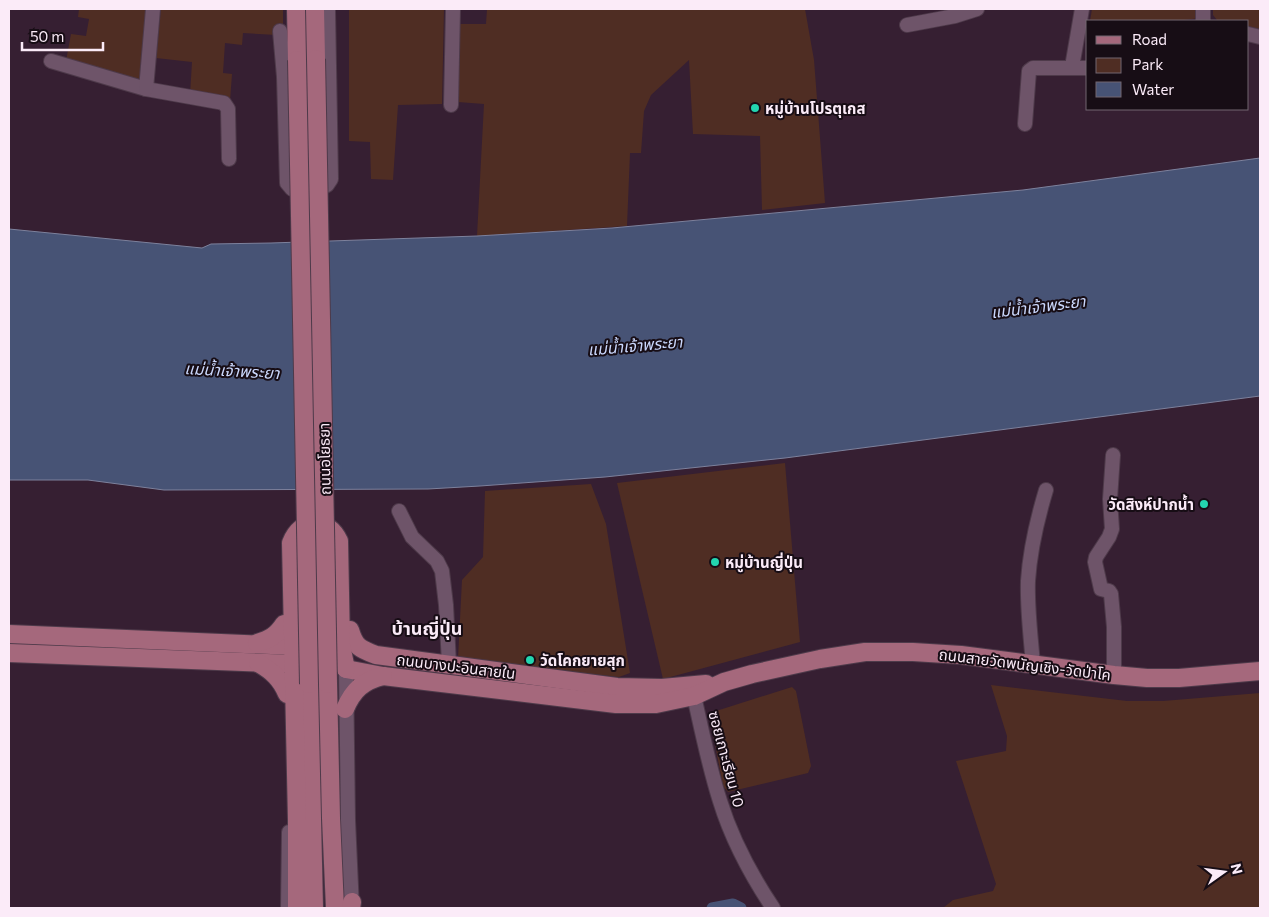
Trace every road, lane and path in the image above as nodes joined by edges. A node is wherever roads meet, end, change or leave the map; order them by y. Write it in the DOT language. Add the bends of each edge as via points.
graph roads {
  1 [pos="153,9"];
  2 [pos="296,9"];
  3 [pos="315,9"];
  4 [pos="328,9"];
  5 [pos="453,9"];
  6 [pos="977,9"];
  7 [pos="1082,9"];
  8 [pos="907,25"];
  9 [pos="280,32"];
  10 [pos="52,61"];
  11 [pos="1072,67"];
  12 [pos="1086,68"];
  13 [pos="146,89"];
  14 [pos="451,105"];
  15 [pos="1026,124"];
  16 [pos="229,159"];
  17 [pos="1113,454"];
  18 [pos="1046,490"];
  19 [pos="399,511"];
  20 [pos="284,624"];
  21 [pos="350,630"];
  22 [pos="9,634"];
  23 [pos="254,644"];
  24 [pos="289,646"];
  25 [pos="9,653"];
  26 [pos="258,663"];
  27 [pos="290,664"];
  28 [pos="449,664"];
  29 [pos="1032,665"];
  30 [pos="790,666"];
  31 [pos="346,669"];
  32 [pos="1260,671"];
  33 [pos="1114,675"];
  34 [pos="383,676"];
  35 [pos="724,682"];
  36 [pos="287,694"];
  37 [pos="694,696"];
  38 [pos="345,709"];
  39 [pos="352,906"];
  40 [pos="288,908"];
  41 [pos="296,908"];
  42 [pos="314,908"];
  43 [pos="335,908"];
  44 [pos="773,908"];
  1 -- 13 [label="street"];
  2 -- 42 [label="main road, ถนนอโยธยา, bridge"];
  3 -- 43 [label="main road, ถนนอโยธยา, bridge"];
  4 -- 9 [label="street" via="331,179 323,187 292,189 287,183"];
  5 -- 14 [label="street"];
  6 -- 8 [label="street"];
  7 -- 11 [label="street"];
  10 -- 13 [label="street"];
  11 -- 12 [label="street"];
  11 -- 15 [label="street" via="1033,68 1029,71"];
  13 -- 16 [label="street" via="224,104 228,109"];
  17 -- 33 [label="street" via="1112,530 1095,562 1101,589 1111,594"];
  18 -- 29 [label="street" via="1035,529 1028,583"];
  19 -- 28 [label="street" via="412,537 437,561 442,571"];
  20 -- 21 [label="main road" via="282,541 293,521 314,513 336,520 349,538"];
  20 -- 23 [label="main road" via="270,639"];
  20 -- 24 [label="main road"];
  21 -- 28 [label="main road, ถนนบางปะอินสายใน" via="354,642 376,656"];
  21 -- 31 [label="main road"];
  22 -- 23 [label="main road"];
  23 -- 24 [label="main road"];
  24 -- 27 [label="main road"];
  24 -- 31 [label="main road" via="291,543 294,535 307,524 323,524 336,534 339,541 340,645"];
  25 -- 26 [label="main road"];
  26 -- 27 [label="main road"];
  26 -- 36 [label="main road" via="272,671"];
  27 -- 36 [label="street"];
  27 -- 41 [label="main road" via="298,830"];
  28 -- 35 [label="main road, ถนนบางปะอินสายใน" via="617,687 662,688"];
  29 -- 30 [label="main road, ถนนสายวัดพนัญเชิง-วัดป่าโค" via="961,655 865,652"];
  29 -- 33 [label="main road, ถนนสายวัดพนัญเชิง-วัดป่าโค"];
  30 -- 35 [label="main road, ถนนบางปะอินสายใน"];
  31 -- 34 [label="main road, ถนนบางปะอินสายใน"];
  31 -- 38 [label="street"];
  32 -- 33 [label="main road, ถนนสายวัดพนัญเชิง-วัดป่าโค" via="1179,678"];
  34 -- 37 [label="main road, ถนนบางปะอินสายใน" via="616,704 656,704"];
  34 -- 38 [label="main road" via="373,678 355,690"];
  35 -- 37 [label="main road, ถนนบางปะอินสายใน"];
  36 -- 40 [label="street"];
  37 -- 44 [label="street, ซอยเกาะเรียน 10" via="720,804 751,874"];
  38 -- 39 [label="street"];
}
